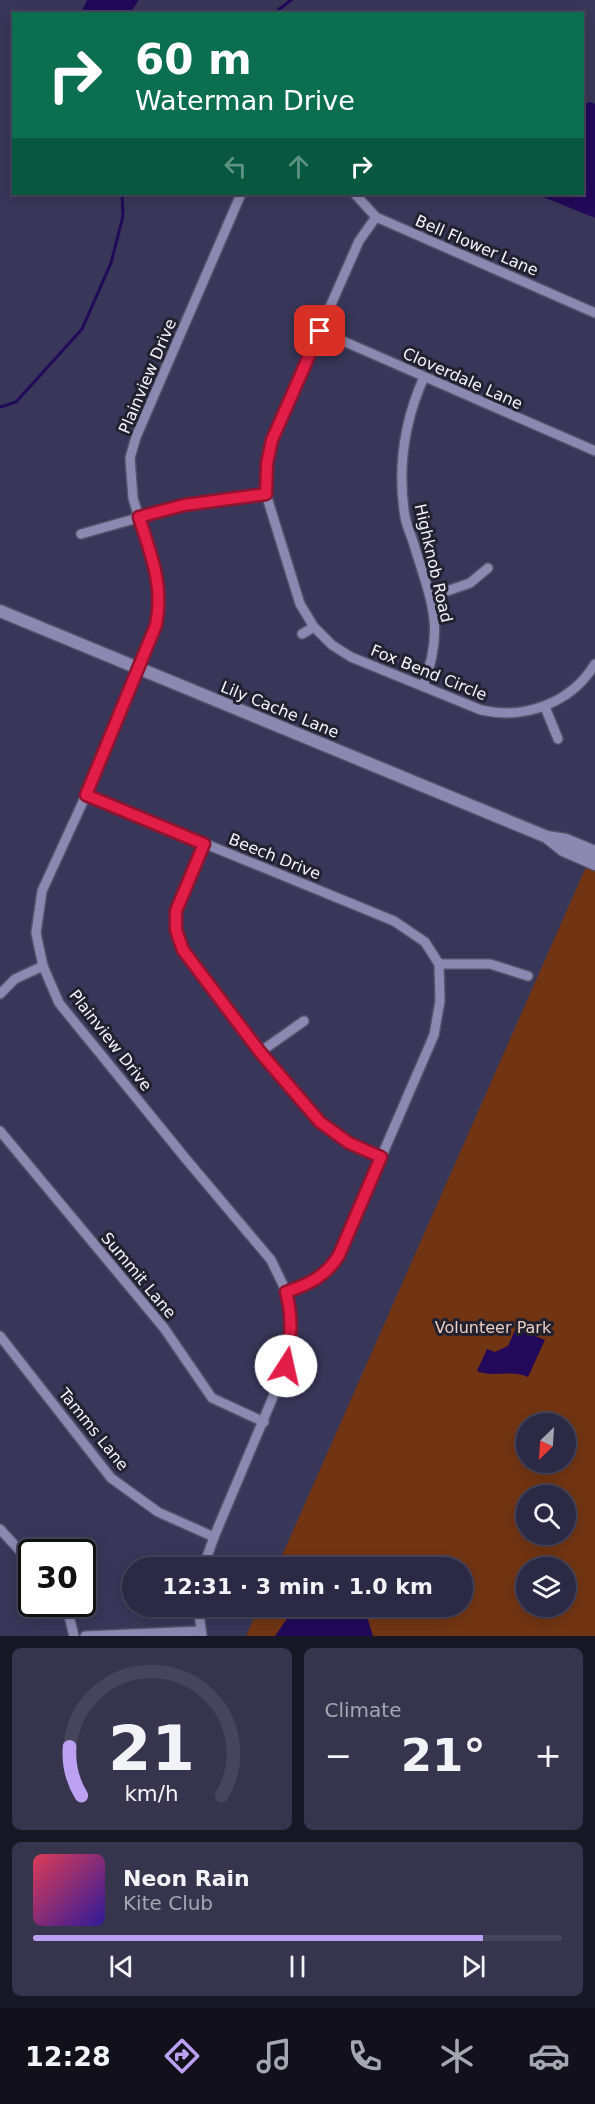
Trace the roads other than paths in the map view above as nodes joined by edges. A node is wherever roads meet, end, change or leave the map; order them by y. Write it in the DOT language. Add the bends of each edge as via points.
graph roads {
  1 [pos="241,195"];
  2 [pos="356,195"];
  3 [pos="376,217"];
  4 [pos="595,312"];
  5 [pos="320,331"];
  6 [pos="424,377"];
  7 [pos="595,451"];
  8 [pos="266,494"];
  9 [pos="139,517"];
  10 [pos="81,534"];
  11 [pos="488,568"];
  12 [pos="430,597"];
  13 [pos="0,611"];
  14 [pos="314,627"];
  15 [pos="302,634"];
  16 [pos="595,664"];
  17 [pos="138,668"];
  18 [pos="423,686"];
  19 [pos="545,707"];
  20 [pos="558,739"];
  21 [pos="86,795"];
  22 [pos="547,837"];
  23 [pos="204,844"];
  24 [pos="595,852"];
  25 [pos="595,864"];
  26 [pos="439,964"];
  27 [pos="42,966"];
  28 [pos="528,976"];
  29 [pos="0,994"];
  30 [pos="304,1021"];
  31 [pos="260,1052"];
  32 [pos="0,1131"];
  33 [pos="381,1157"];
  34 [pos="286,1292"];
  35 [pos="0,1335"];
  36 [pos="264,1422"];
  37 [pos="0,1529"];
  38 [pos="214,1537"];
  39 [pos="18,1549"];
  40 [pos="207,1557"];
  41 [pos="69,1617"];
  42 [pos="199,1617"];
  43 [pos="201,1634"];
  44 [pos="74,1636"];
  45 [pos="85,1636"];
  1 -- 9 [label="street, Plainview Drive" via="136,436 130,480"];
  2 -- 3 [label="street, Bell Flower Lane"];
  3 -- 4 [label="street, Bell Flower Lane"];
  3 -- 5 [label="street, Fox Bend Circle" via="359,241"];
  5 -- 6 [label="street, Cloverdale Lane"];
  5 -- 8 [label="street, Fox Bend Circle" via="272,440"];
  6 -- 7 [label="street, Cloverdale Lane"];
  6 -- 12 [label="street, Highknob Road" via="408,418 401,471 405,517"];
  8 -- 9 [label="street" via="184,505"];
  8 -- 14 [label="street, Fox Bend Circle" via="300,604"];
  9 -- 10 [label="street"];
  9 -- 17 [label="street, Plainview Drive" via="158,581 160,606"];
  11 -- 12 [label="street" via="470,584"];
  12 -- 18 [label="street, Highknob Road" via="435,643"];
  13 -- 17 [label="street, Lily Cache Lane"];
  14 -- 15 [label="street"];
  14 -- 18 [label="street, Fox Bend Circle" via="344,654"];
  16 -- 19 [label="street, Fox Bend Circle" via="577,686"];
  17 -- 21 [label="street, Plainview Drive"];
  17 -- 22 [label="street, Lily Cache Lane"];
  18 -- 19 [label="street, Fox Bend Circle" via="492,712"];
  19 -- 20 [label="street"];
  21 -- 23 [label="street, Beech Drive"];
  21 -- 27 [label="street, Plainview Drive" via="42,891 36,933"];
  22 -- 24 [label="street, Lily Cache Lane"];
  22 -- 25 [label="street, Lily Cache Lane" via="562,850"];
  23 -- 26 [label="street, Beech Drive" via="394,921 425,942"];
  23 -- 31 [label="street" via="176,911 176,930 183,950"];
  26 -- 28 [label="street" via="490,964"];
  26 -- 33 [label="street" via="440,1001 434,1035"];
  27 -- 29 [label="street" via="15,979"];
  27 -- 34 [label="street, Plainview Drive" via="59,1003 272,1260"];
  30 -- 31 [label="street"];
  31 -- 33 [label="street" via="320,1122 349,1143"];
  32 -- 36 [label="street, Summit Lane" via="164,1328 213,1398"];
  33 -- 34 [label="street" via="333,1265 318,1279"];
  34 -- 36 [label="street, Plainview Drive" via="292,1334 286,1366"];
  35 -- 38 [label="street, Tamms Lane" via="111,1478 158,1512"];
  36 -- 38 [label="street, Plainview Drive"];
  37 -- 39 [label="street"];
  38 -- 40 [label="street, Plainview Drive"];
  41 -- 44 [label="street"];
  42 -- 43 [label="street"];
  43 -- 45 [label="street"];
}
